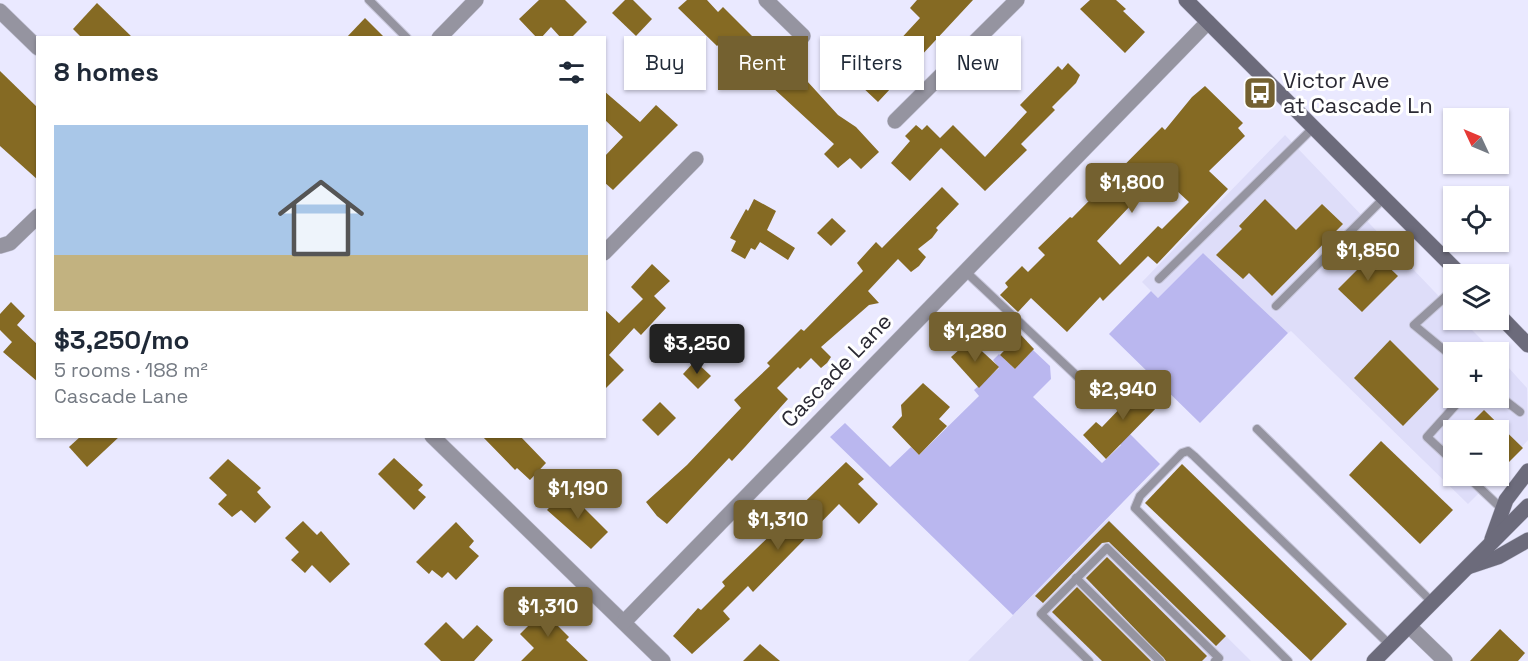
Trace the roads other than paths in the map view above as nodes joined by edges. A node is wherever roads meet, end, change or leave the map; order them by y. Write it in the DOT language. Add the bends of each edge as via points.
graph roads {
  1 [pos="369,0"];
  2 [pos="476,0"];
  3 [pos="766,0"];
  4 [pos="1017,0"];
  5 [pos="1186,0"];
  6 [pos="0,11"];
  7 [pos="1208,22"];
  8 [pos="405,36"];
  9 [pos="441,36"];
  10 [pos="803,36"];
  11 [pos="36,46"];
  12 [pos="895,121"];
  13 [pos="1313,128"];
  14 [pos="696,159"];
  15 [pos="1384,198"];
  16 [pos="36,218"];
  17 [pos="0,246"];
  18 [pos="606,251"];
  19 [pos="1450,264"];
  20 [pos="964,271"];
  21 [pos="1159,279"];
  22 [pos="1443,300"];
  23 [pos="1276,306"];
  24 [pos="1509,325"];
  25 [pos="1528,345"];
  26 [pos="1443,349"];
  27 [pos="1078,377"];
  28 [pos="1509,404"];
  29 [pos="1453,408"];
  30 [pos="1520,412"];
  31 [pos="1257,429"];
  32 [pos="434,438"];
  33 [pos="1443,452"];
  34 [pos="1528,471"];
  35 [pos="1478,486"];
  36 [pos="1528,506"];
  37 [pos="1502,509"];
  38 [pos="1528,540"];
  39 [pos="1492,542"];
  40 [pos="1466,568"];
  41 [pos="1076,578"];
  42 [pos="1432,602"];
  43 [pos="624,622"];
  44 [pos="1409,626"];
  45 [pos="1390,645"];
  46 [pos="663,661"];
  47 [pos="1089,661"];
  48 [pos="1160,661"];
  49 [pos="1215,661"];
  50 [pos="1288,661"];
  51 [pos="1374,661"];
  52 [pos="1445,661"];
  1 -- 8 [label="lane"];
  2 -- 9 [label="street"];
  3 -- 10 [label="street"];
  4 -- 12 [label="street"];
  5 -- 7 [label="main road"];
  6 -- 11 [label="street"];
  7 -- 13 [label="main road"];
  7 -- 20 [label="street, Cascade Lane"];
  13 -- 15 [label="main road"];
  13 -- 21 [label="lane"];
  14 -- 18 [label="street"];
  15 -- 19 [label="main road"];
  15 -- 23 [label="lane"];
  16 -- 17 [label="street" via="10,243"];
  20 -- 27 [label="lane"];
  20 -- 43 [label="street, Cascade Lane"];
  22 -- 26 [label="lane" via="1414,325"];
  24 -- 25 [label="main road"];
  28 -- 30 [label="lane"];
  29 -- 33 [label="lane" via="1426,436"];
  31 -- 42 [label="lane"];
  32 -- 43 [label="street"];
  34 -- 37 [label="main road"];
  35 -- 37 [label="lane"];
  36 -- 39 [label="main road"];
  37 -- 39 [label="main road"];
  38 -- 40 [label="main road" via="1498,557"];
  39 -- 40 [label="main road"];
  40 -- 42 [label="main road"];
  41 -- 47 [label="lane" via="1041,614"];
  41 -- 48 [label="lane"];
  41 -- 49 [label="lane" via="1107,548 1219,658"];
  42 -- 44 [label="main road"];
  43 -- 46 [label="street"];
  44 -- 45 [label="main road"];
  44 -- 52 [label="street"];
  45 -- 50 [label="lane" via="1194,456 1188,451 1182,453 1140,496 1135,508"];
  45 -- 51 [label="main road"];
}
